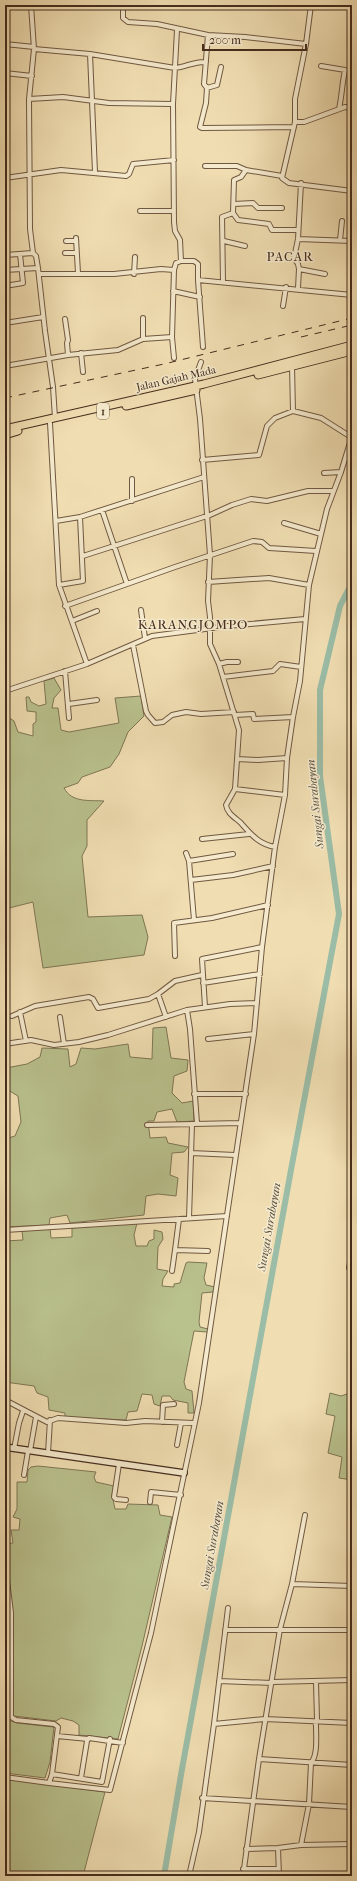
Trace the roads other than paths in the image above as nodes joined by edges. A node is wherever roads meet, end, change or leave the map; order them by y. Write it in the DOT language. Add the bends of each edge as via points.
graph roads {
  1 [pos="31,5"];
  2 [pos="123,5"];
  3 [pos="311,5"];
  4 [pos="177,30"];
  5 [pos="208,35"];
  6 [pos="5,44"];
  7 [pos="306,44"];
  8 [pos="34,48"];
  9 [pos="90,54"];
  10 [pos="206,62"];
  11 [pos="321,66"];
  12 [pos="221,67"];
  13 [pos="175,68"];
  14 [pos="5,73"];
  15 [pos="32,76"];
  16 [pos="208,88"];
  17 [pos="29,99"];
  18 [pos="92,101"];
  19 [pos="173,104"];
  20 [pos="352,108"];
  21 [pos="338,109"];
  22 [pos="294,125"];
  23 [pos="174,160"];
  24 [pos="205,166"];
  25 [pos="246,170"];
  26 [pos="95,172"];
  27 [pos="30,175"];
  28 [pos="282,176"];
  29 [pos="5,178"];
  30 [pos="301,183"];
  31 [pos="352,191"];
  32 [pos="234,204"];
  33 [pos="282,208"];
  34 [pos="140,211"];
  35 [pos="174,211"];
  36 [pos="233,213"];
  37 [pos="342,221"];
  38 [pos="298,230"];
  39 [pos="298,239"];
  40 [pos="340,240"];
  41 [pos="66,241"];
  42 [pos="224,241"];
  43 [pos="352,241"];
  44 [pos="244,246"];
  45 [pos="33,253"];
  46 [pos="65,253"];
  47 [pos="76,253"];
  48 [pos="20,254"];
  49 [pos="5,255"];
  50 [pos="135,257"];
  51 [pos="182,261"];
  52 [pos="38,268"];
  53 [pos="22,269"];
  54 [pos="299,269"];
  55 [pos="5,270"];
  56 [pos="174,270"];
  57 [pos="78,273"];
  58 [pos="39,274"];
  59 [pos="134,274"];
  60 [pos="325,274"];
  61 [pos="200,280"];
  62 [pos="223,282"];
  63 [pos="5,286"];
  64 [pos="286,287"];
  65 [pos="298,288"];
  66 [pos="173,291"];
  67 [pos="352,295"];
  68 [pos="200,297"];
  69 [pos="283,306"];
  70 [pos="43,318"];
  71 [pos="143,318"];
  72 [pos="65,319"];
  73 [pos="5,323"];
  74 [pos="172,337"];
  75 [pos="143,338"];
  76 [pos="352,345"];
  77 [pos="203,347"];
  78 [pos="352,352"];
  79 [pos="81,353"];
  80 [pos="68,355"];
  81 [pos="48,358"];
  82 [pos="174,358"];
  83 [pos="201,362"];
  84 [pos="5,366"];
  85 [pos="292,366"];
  86 [pos="83,372"];
  87 [pos="200,387"];
  88 [pos="293,411"];
  89 [pos="52,421"];
  90 [pos="5,429"];
  91 [pos="5,435"];
  92 [pos="352,437"];
  93 [pos="205,460"];
  94 [pos="341,472"];
  95 [pos="324,473"];
  96 [pos="204,477"];
  97 [pos="132,479"];
  98 [pos="333,491"];
  99 [pos="132,501"];
  100 [pos="102,510"];
  101 [pos="210,515"];
  102 [pos="80,517"];
  103 [pos="56,522"];
  104 [pos="284,523"];
  105 [pos="321,534"];
  106 [pos="115,545"];
  107 [pos="316,551"];
  108 [pos="212,554"];
  109 [pos="82,556"];
  110 [pos="210,582"];
  111 [pos="128,584"];
  112 [pos="309,584"];
  113 [pos="59,585"];
  114 [pos="65,606"];
  115 [pos="141,610"];
  116 [pos="98,611"];
  117 [pos="305,619"];
  118 [pos="72,621"];
  119 [pos="210,629"];
  120 [pos="146,638"];
  121 [pos="133,645"];
  122 [pos="238,662"];
  123 [pos="87,664"];
  124 [pos="219,664"];
  125 [pos="301,667"];
  126 [pos="65,671"];
  127 [pos="222,676"];
  128 [pos="5,691"];
  129 [pos="98,700"];
  130 [pos="69,704"];
  131 [pos="233,713"];
  132 [pos="293,717"];
  133 [pos="69,718"];
  134 [pos="287,758"];
  135 [pos="238,759"];
  136 [pos="235,789"];
  137 [pos="285,795"];
  138 [pos="249,834"];
  139 [pos="202,839"];
  140 [pos="275,848"];
  141 [pos="186,853"];
  142 [pos="233,854"];
  143 [pos="189,861"];
  144 [pos="273,866"];
  145 [pos="191,880"];
  146 [pos="268,905"];
  147 [pos="194,920"];
  148 [pos="260,947"];
  149 [pos="175,956"];
  150 [pos="258,974"];
  151 [pos="202,976"];
  152 [pos="203,983"];
  153 [pos="158,994"];
  154 [pos="256,1003"];
  155 [pos="205,1007"];
  156 [pos="187,1010"];
  157 [pos="20,1012"];
  158 [pos="12,1016"];
  159 [pos="60,1017"];
  160 [pos="166,1017"];
  161 [pos="252,1034"];
  162 [pos="208,1039"];
  163 [pos="26,1041"];
  164 [pos="5,1044"];
  165 [pos="64,1044"];
  166 [pos="194,1094"];
  167 [pos="244,1094"];
  168 [pos="194,1123"];
  169 [pos="240,1123"];
  170 [pos="147,1125"];
  171 [pos="191,1153"];
  172 [pos="235,1155"];
  173 [pos="225,1216"];
  174 [pos="189,1218"];
  175 [pos="179,1219"];
  176 [pos="5,1230"];
  177 [pos="175,1250"];
  178 [pos="208,1251"];
  179 [pos="352,1251"];
  180 [pos="349,1268"];
  181 [pos="172,1271"];
  182 [pos="5,1400"];
  183 [pos="174,1404"];
  184 [pos="23,1411"];
  185 [pos="36,1417"];
  186 [pos="50,1420"];
  187 [pos="162,1422"];
  188 [pos="181,1423"];
  189 [pos="194,1424"];
  190 [pos="177,1445"];
  191 [pos="5,1447"];
  192 [pos="14,1449"];
  193 [pos="29,1451"];
  194 [pos="48,1453"];
  195 [pos="119,1464"];
  196 [pos="184,1473"];
  197 [pos="24,1475"];
  198 [pos="181,1495"];
  199 [pos="126,1500"];
  200 [pos="150,1502"];
  201 [pos="305,1515"];
  202 [pos="5,1564"];
  203 [pos="292,1584"];
  204 [pos="352,1586"];
  205 [pos="228,1608"];
  206 [pos="280,1629"];
  207 [pos="225,1630"];
  208 [pos="352,1630"];
  209 [pos="352,1680"];
  210 [pos="219,1681"];
  211 [pos="272,1682"];
  212 [pos="316,1682"];
  213 [pos="265,1719"];
  214 [pos="315,1722"];
  215 [pos="352,1723"];
  216 [pos="214,1724"];
  217 [pos="57,1736"];
  218 [pos="88,1739"];
  219 [pos="112,1740"];
  220 [pos="122,1742"];
  221 [pos="259,1759"];
  222 [pos="311,1763"];
  223 [pos="352,1765"];
  224 [pos="5,1777"];
  225 [pos="50,1778"];
  226 [pos="81,1778"];
  227 [pos="102,1782"];
  228 [pos="110,1785"];
  229 [pos="202,1798"];
  230 [pos="253,1800"];
  231 [pos="309,1804"];
  232 [pos="352,1807"];
  233 [pos="352,1844"];
  234 [pos="301,1845"];
  235 [pos="278,1848"];
  236 [pos="246,1849"];
  237 [pos="243,1869"];
  238 [pos="278,1869"];
  239 [pos="189,1876"];
  240 [pos="242,1876"];
  241 [pos="278,1876"];
  1 -- 8 [label="street"];
  2 -- 4 [label="street" via="123,16 126,21 157,24"];
  3 -- 7 [label="street"];
  4 -- 5 [label="street"];
  4 -- 13 [label="street"];
  5 -- 7 [label="street"];
  5 -- 10 [label="street"];
  6 -- 8 [label="street"];
  7 -- 22 [label="street" via="295,99"];
  8 -- 9 [label="street"];
  8 -- 15 [label="street"];
  9 -- 13 [label="street"];
  9 -- 18 [label="street"];
  10 -- 13 [label="street" via="197,61 185,67"];
  10 -- 16 [label="street" via="204,84"];
  11 -- 21 [label="street" via="345,70"];
  12 -- 16 [label="street" via="217,85"];
  13 -- 19 [label="street"];
  14 -- 15 [label="street"];
  15 -- 17 [label="street"];
  16 -- 22 [label="street" via="199,125 202,128"];
  17 -- 18 [label="street" via="57,97"];
  17 -- 27 [label="street"];
  18 -- 19 [label="street"];
  18 -- 26 [label="street"];
  19 -- 23 [label="street"];
  20 -- 21 [label="street"];
  21 -- 22 [label="street"];
  22 -- 28 [label="street"];
  23 -- 26 [label="street" via="133,164 126,176"];
  23 -- 35 [label="street"];
  24 -- 25 [label="street" via="237,166"];
  25 -- 28 [label="street"];
  25 -- 32 [label="street" via="241,177 234,180"];
  26 -- 27 [label="street" via="61,170"];
  27 -- 29 [label="street"];
  27 -- 45 [label="street" via="30,229"];
  28 -- 30 [label="street" via="287,182"];
  30 -- 31 [label="street"];
  30 -- 38 [label="street"];
  32 -- 33 [label="street" via="253,203 258,208"];
  32 -- 36 [label="street"];
  34 -- 35 [label="street"];
  35 -- 51 [label="street" via="174,229 180,240"];
  36 -- 38 [label="street" via="238,220 269,224 272,230"];
  36 -- 42 [label="street" via="222,217"];
  37 -- 40 [label="street"];
  38 -- 39 [label="street"];
  39 -- 40 [label="street"];
  39 -- 54 [label="street" via="294,258"];
  40 -- 43 [label="street"];
  41 -- 47 [label="street" via="76,239"];
  42 -- 44 [label="street"];
  42 -- 62 [label="street"];
  45 -- 48 [label="street"];
  45 -- 52 [label="street"];
  46 -- 47 [label="street"];
  47 -- 57 [label="street"];
  48 -- 49 [label="street"];
  48 -- 53 [label="street"];
  50 -- 59 [label="street"];
  51 -- 56 [label="street" via="176,262"];
  51 -- 61 [label="street" via="194,261 198,264"];
  52 -- 53 [label="street"];
  52 -- 58 [label="street"];
  53 -- 55 [label="street"];
  53 -- 63 [label="street" via="22,284"];
  54 -- 60 [label="street"];
  54 -- 65 [label="street"];
  56 -- 59 [label="street"];
  56 -- 66 [label="street"];
  57 -- 58 [label="street"];
  57 -- 59 [label="street"];
  58 -- 70 [label="street"];
  61 -- 62 [label="street"];
  61 -- 68 [label="street"];
  62 -- 64 [label="street"];
  64 -- 65 [label="street"];
  64 -- 69 [label="street"];
  65 -- 67 [label="street"];
  66 -- 68 [label="street"];
  66 -- 74 [label="street"];
  68 -- 77 [label="street"];
  70 -- 73 [label="street"];
  70 -- 81 [label="street"];
  71 -- 75 [label="street"];
  72 -- 80 [label="street"];
  74 -- 75 [label="street"];
  74 -- 82 [label="street"];
  75 -- 79 [label="street" via="118,350"];
  76 -- 87 [label="highway, Jalan Gajah Mada / 1"];
  78 -- 85 [label="highway, Jalan Gajah Mada / 1"];
  79 -- 80 [label="street"];
  79 -- 86 [label="street"];
  80 -- 81 [label="street"];
  81 -- 84 [label="street"];
  81 -- 89 [label="street" via="53,387"];
  83 -- 87 [label="street" via="194,378"];
  85 -- 87 [label="highway, Jalan Gajah Mada / 1"];
  85 -- 88 [label="street"];
  87 -- 89 [label="highway, Jalan Gajah Mada / 1"];
  87 -- 93 [label="street" via="200,419"];
  88 -- 92 [label="street" via="320,418"];
  88 -- 93 [label="street" via="275,418 267,426 259,456"];
  89 -- 90 [label="highway, Jalan Gajah Mada / 1"];
  89 -- 91 [label="highway, Jalan Gajah Mada / 1"];
  89 -- 103 [label="street"];
  92 -- 94 [label="street"];
  93 -- 96 [label="street"];
  94 -- 95 [label="street"];
  94 -- 98 [label="street"];
  96 -- 99 [label="street"];
  96 -- 101 [label="street"];
  97 -- 99 [label="street"];
  98 -- 101 [label="street" via="308,491 267,501 251,499 232,504"];
  98 -- 105 [label="street"];
  99 -- 100 [label="street"];
  100 -- 102 [label="street"];
  100 -- 106 [label="street"];
  101 -- 106 [label="street"];
  101 -- 108 [label="street"];
  102 -- 103 [label="street"];
  102 -- 109 [label="street"];
  103 -- 113 [label="street"];
  104 -- 105 [label="street"];
  105 -- 107 [label="street"];
  106 -- 109 [label="street"];
  106 -- 111 [label="street"];
  107 -- 108 [label="street" via="268,548 262,542 253,541"];
  107 -- 112 [label="street"];
  108 -- 110 [label="street"];
  108 -- 111 [label="street"];
  109 -- 113 [label="street" via="83,581"];
  110 -- 112 [label="street" via="270,578"];
  110 -- 119 [label="street"];
  111 -- 114 [label="street"];
  112 -- 117 [label="street"];
  113 -- 114 [label="street"];
  114 -- 118 [label="street"];
  115 -- 120 [label="street"];
  116 -- 118 [label="street"];
  117 -- 119 [label="street"];
  117 -- 125 [label="street"];
  118 -- 123 [label="street"];
  119 -- 120 [label="street"];
  119 -- 124 [label="street" via="210,644"];
  120 -- 121 [label="street"];
  121 -- 123 [label="street"];
  121 -- 131 [label="street" via="146,711 155,724 172,715 186,712"];
  122 -- 124 [label="street"];
  123 -- 126 [label="street"];
  124 -- 127 [label="street"];
  125 -- 127 [label="street" via="280,664 273,670"];
  125 -- 132 [label="street"];
  126 -- 128 [label="street"];
  126 -- 130 [label="street"];
  127 -- 131 [label="street"];
  129 -- 130 [label="street"];
  130 -- 133 [label="street"];
  131 -- 132 [label="street" via="253,714 254,719"];
  131 -- 135 [label="street" via="239,730"];
  132 -- 134 [label="street"];
  134 -- 135 [label="street"];
  134 -- 137 [label="street"];
  135 -- 136 [label="street"];
  136 -- 137 [label="street"];
  136 -- 138 [label="street" via="227,802 227,809"];
  137 -- 140 [label="street"];
  138 -- 139 [label="street"];
  138 -- 140 [label="street" via="259,842"];
  140 -- 144 [label="street"];
  141 -- 143 [label="street"];
  142 -- 143 [label="street"];
  143 -- 145 [label="street"];
  144 -- 145 [label="street" via="231,876"];
  144 -- 146 [label="street"];
  145 -- 147 [label="street"];
  146 -- 147 [label="street"];
  146 -- 148 [label="street"];
  147 -- 149 [label="street" via="174,924"];
  148 -- 150 [label="street"];
  148 -- 151 [label="street" via="202,959"];
  150 -- 152 [label="street"];
  150 -- 154 [label="street"];
  151 -- 152 [label="street"];
  151 -- 153 [label="street" via="176,981"];
  152 -- 155 [label="street"];
  153 -- 157 [label="street" via="149,999 98,1008 90,998 35,1006"];
  153 -- 160 [label="street"];
  154 -- 155 [label="street"];
  154 -- 161 [label="street"];
  155 -- 156 [label="street"];
  156 -- 160 [label="street"];
  156 -- 166 [label="street"];
  157 -- 158 [label="street"];
  157 -- 163 [label="street"];
  159 -- 165 [label="street"];
  160 -- 165 [label="street" via="108,1035"];
  161 -- 162 [label="street"];
  161 -- 167 [label="street"];
  163 -- 164 [label="street"];
  163 -- 165 [label="street"];
  166 -- 167 [label="street"];
  166 -- 168 [label="street"];
  167 -- 169 [label="street"];
  168 -- 169 [label="street"];
  168 -- 170 [label="street"];
  168 -- 171 [label="street"];
  169 -- 172 [label="street"];
  171 -- 172 [label="street"];
  171 -- 174 [label="street"];
  172 -- 173 [label="street"];
  173 -- 174 [label="street"];
  173 -- 189 [label="street" via="208,1345"];
  174 -- 175 [label="street"];
  175 -- 176 [label="street"];
  175 -- 177 [label="street"];
  177 -- 178 [label="street"];
  177 -- 181 [label="street"];
  179 -- 180 [label="street"];
  182 -- 184 [label="street"];
  183 -- 187 [label="street" via="163,1405"];
  184 -- 185 [label="street"];
  184 -- 192 [label="street"];
  185 -- 186 [label="street"];
  185 -- 193 [label="street"];
  186 -- 187 [label="street" via="54,1418 126,1423"];
  186 -- 194 [label="street"];
  187 -- 188 [label="street"];
  188 -- 189 [label="street"];
  188 -- 190 [label="street"];
  189 -- 196 [label="street"];
  191 -- 192 [label="street"];
  192 -- 193 [label="street"];
  193 -- 194 [label="street"];
  193 -- 197 [label="street"];
  194 -- 195 [label="street"];
  195 -- 196 [label="street"];
  195 -- 199 [label="street" via="114,1497"];
  196 -- 198 [label="street"];
  198 -- 200 [label="street" via="151,1492"];
  198 -- 220 [label="street" via="151,1633"];
  201 -- 203 [label="street"];
  202 -- 217 [label="street" via="11,1613 11,1717 16,1720 56,1725"];
  203 -- 204 [label="street"];
  203 -- 206 [label="street"];
  205 -- 207 [label="street"];
  206 -- 207 [label="street"];
  206 -- 208 [label="street"];
  206 -- 211 [label="street"];
  207 -- 210 [label="street"];
  209 -- 212 [label="street"];
  210 -- 211 [label="street"];
  210 -- 216 [label="street"];
  211 -- 212 [label="street"];
  211 -- 213 [label="street"];
  212 -- 214 [label="street"];
  213 -- 214 [label="street"];
  213 -- 216 [label="street"];
  213 -- 221 [label="street"];
  214 -- 215 [label="street"];
  214 -- 222 [label="street" via="315,1749"];
  216 -- 229 [label="street"];
  217 -- 218 [label="street"];
  217 -- 225 [label="street"];
  218 -- 219 [label="street"];
  218 -- 226 [label="street"];
  219 -- 220 [label="street"];
  219 -- 227 [label="street"];
  220 -- 228 [label="street"];
  221 -- 222 [label="street"];
  221 -- 230 [label="street"];
  222 -- 223 [label="street"];
  222 -- 231 [label="street"];
  224 -- 225 [label="street"];
  225 -- 226 [label="street"];
  225 -- 228 [label="street" via="110,1790"];
  226 -- 227 [label="street"];
  227 -- 228 [label="street"];
  229 -- 230 [label="street"];
  229 -- 239 [label="street" via="199,1832"];
  230 -- 231 [label="street"];
  230 -- 236 [label="street"];
  231 -- 232 [label="street"];
  231 -- 234 [label="street"];
  233 -- 234 [label="street"];
  234 -- 235 [label="street"];
  235 -- 236 [label="street"];
  235 -- 238 [label="street"];
  236 -- 237 [label="street"];
  237 -- 238 [label="street"];
  237 -- 240 [label="street"];
  238 -- 241 [label="street"];
}
